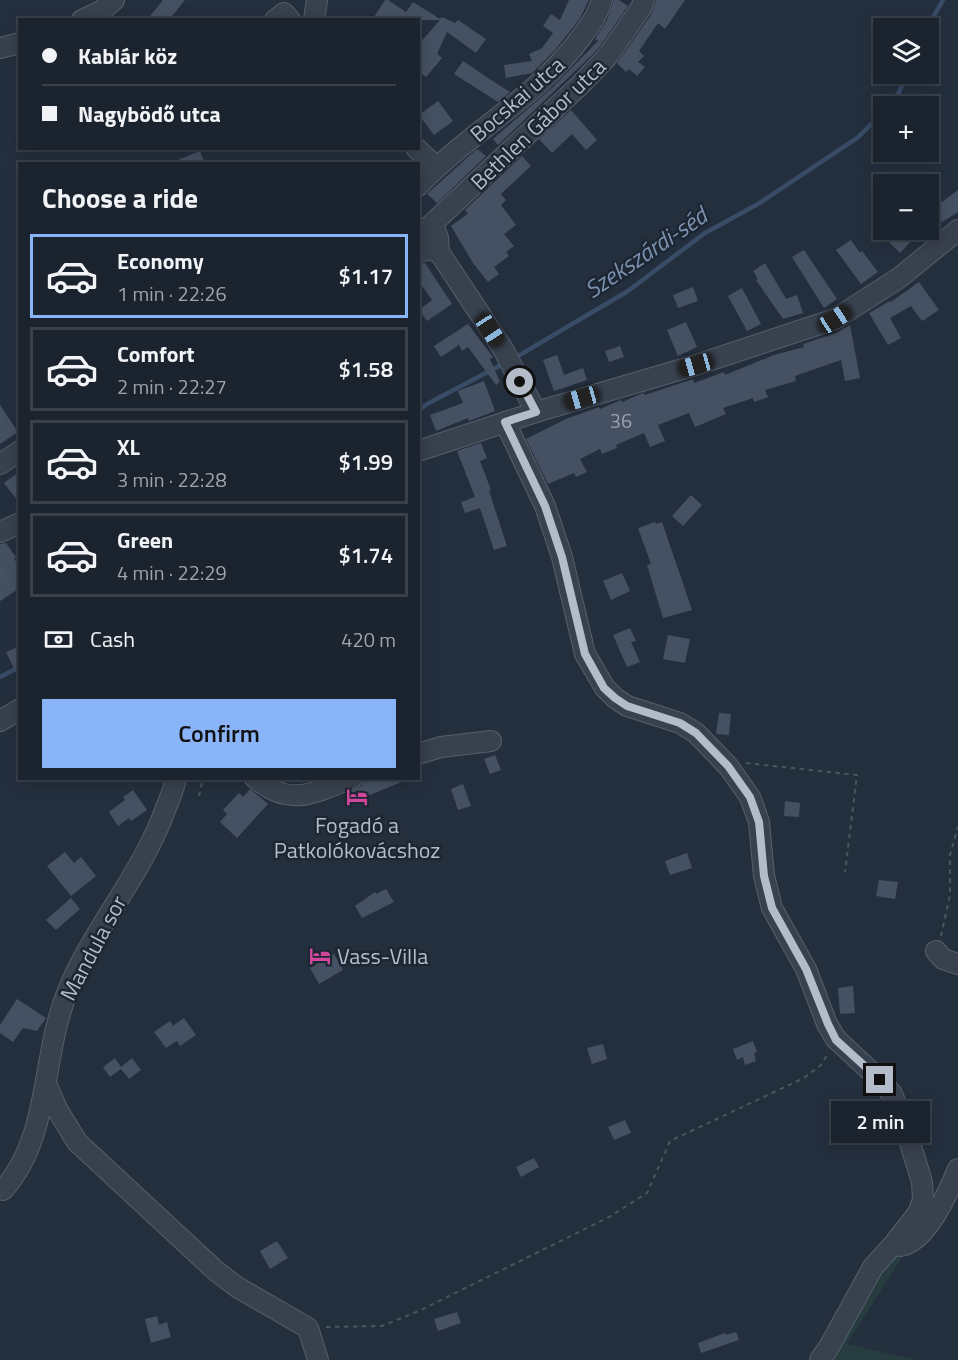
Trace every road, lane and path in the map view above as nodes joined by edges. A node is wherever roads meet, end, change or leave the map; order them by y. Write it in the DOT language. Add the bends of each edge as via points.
graph roads {
  1 [pos="114,0"];
  2 [pos="317,0"];
  3 [pos="602,0"];
  4 [pos="644,0"];
  5 [pos="86,18"];
  6 [pos="314,18"];
  7 [pos="18,44"];
  8 [pos="0,48"];
  9 [pos="418,150"];
  10 [pos="436,167"];
  11 [pos="420,184"];
  12 [pos="958,230"];
  13 [pos="426,231"];
  14 [pos="420,252"];
  15 [pos="439,252"];
  16 [pos="536,412"];
  17 [pos="505,422"];
  18 [pos="420,450"];
  19 [pos="18,452"];
  20 [pos="0,464"];
  21 [pos="18,524"];
  22 [pos="0,532"];
  23 [pos="0,574"];
  24 [pos="18,596"];
  25 [pos="18,710"];
  26 [pos="0,721"];
  27 [pos="491,741"];
  28 [pos="420,753"];
  29 [pos="722,760"];
  30 [pos="175,780"];
  31 [pos="203,780"];
  32 [pos="257,780"];
  33 [pos="346,780"];
  34 [pos="199,796"];
  35 [pos="958,827"];
  36 [pos="845,872"];
  37 [pos="936,951"];
  38 [pos="958,964"];
  39 [pos="836,1040"];
  40 [pos="46,1083"];
  41 [pos="958,1169"];
  42 [pos="3,1190"];
  43 [pos="894,1244"];
  44 [pos="308,1328"];
  45 [pos="318,1360"];
  46 [pos="820,1360"];
  1 -- 5 [label="street"];
  2 -- 6 [label="street"];
  3 -- 10 [label="street, Bocskai utca" via="598,14 567,57 505,114"];
  4 -- 13 [label="street, Bethlen Gábor utca" via="607,57"];
  7 -- 8 [label="street"];
  9 -- 10 [label="street"];
  10 -- 11 [label="street, Bocskai utca"];
  12 -- 16 [label="street" via="899,278 835,319"];
  13 -- 15 [label="street" via="438,238"];
  14 -- 15 [label="street" via="427,249"];
  15 -- 16 [label="street" via="503,350"];
  16 -- 17 [label="street"];
  17 -- 18 [label="street"];
  17 -- 29 [label="street" via="545,506 562,557 585,654 604,688 627,706 680,723 696,733"];
  19 -- 20 [label="street"];
  21 -- 22 [label="street"];
  23 -- 24 [label="path"];
  25 -- 26 [label="street"];
  27 -- 28 [label="street"];
  29 -- 36 [label="path" via="857,775"];
  29 -- 39 [label="street" via="750,797 759,822 764,876 772,908 806,969"];
  30 -- 40 [label="street, Mandula sor" via="158,829 84,955 67,993 56,1023"];
  31 -- 34 [label="path"];
  32 -- 33 [label="street" via="281,795 305,795"];
  35 -- 37 [label="path" via="950,855 950,895"];
  37 -- 38 [label="street"];
  39 -- 43 [label="street" via="892,1094 922,1182 923,1200 918,1213"];
  39 -- 44 [label="path" via="821,1065 804,1078 670,1141 647,1193 609,1217 382,1326"];
  40 -- 42 [label="street, Mandula sor" via="24,1160"];
  40 -- 44 [label="street" via="77,1142 216,1271"];
  41 -- 43 [label="street" via="929,1224 910,1243 902,1247"];
  43 -- 46 [label="street" via="873,1267"];
  44 -- 45 [label="street"];
}
